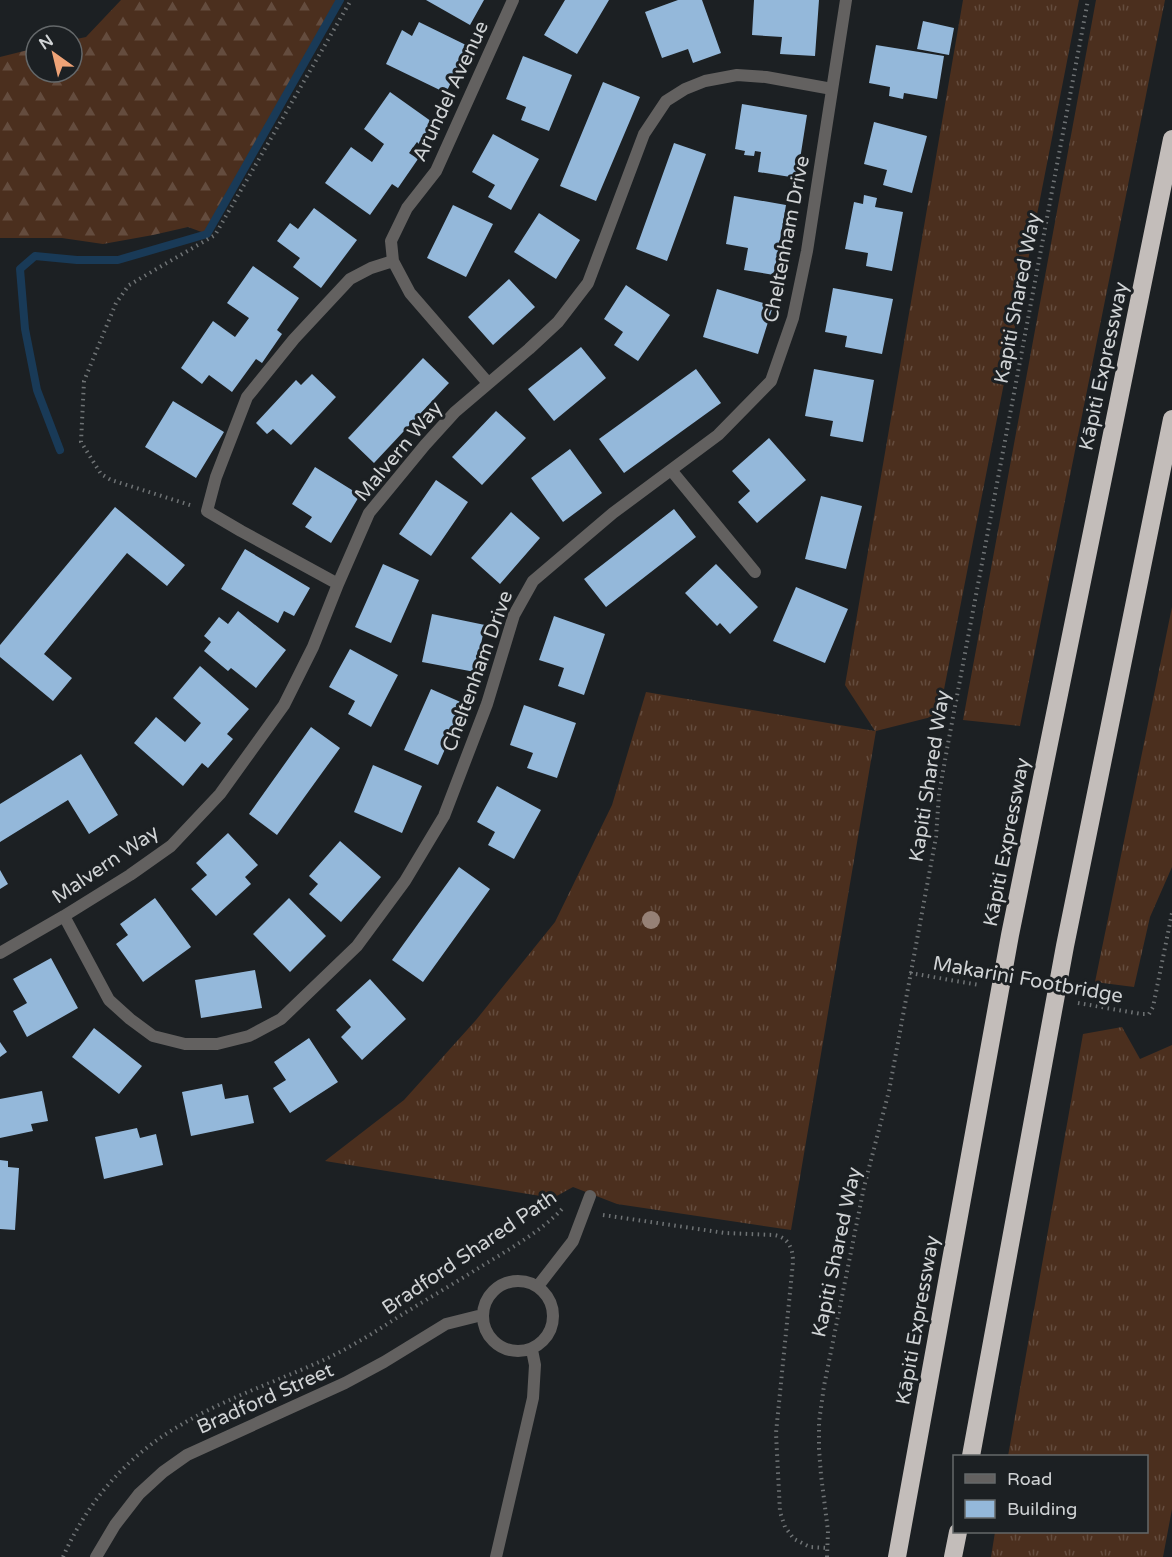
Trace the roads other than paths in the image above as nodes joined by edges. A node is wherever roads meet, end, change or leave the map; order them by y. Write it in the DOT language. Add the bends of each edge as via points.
graph roads {
  1 [pos="513,0"];
  2 [pos="846,0"];
  3 [pos="832,88"];
  4 [pos="1172,139"];
  5 [pos="393,261"];
  6 [pos="488,383"];
  7 [pos="1172,419"];
  8 [pos="671,470"];
  9 [pos="755,572"];
  10 [pos="338,584"];
  11 [pos="64,916"];
  12 [pos="0,953"];
  13 [pos="590,1196"];
  14 [pos="538,1286"];
  15 [pos="482,1315"];
  16 [pos="532,1350"];
  17 [pos="971,1455"];
  18 [pos="957,1533"];
  19 [pos="96,1557"];
  20 [pos="496,1557"];
  21 [pos="897,1557"];
  22 [pos="953,1557"];
  1 -- 5 [label="street, Arundel Avenue" via="436,171 407,208 391,241"];
  2 -- 3 [label="street, Cheltenham Drive"];
  3 -- 6 [label="street, Malvern Way" via="737,75 705,81 666,101 644,134 588,283 558,322"];
  3 -- 8 [label="street, Cheltenham Drive" via="807,251 793,318 771,381 718,435"];
  4 -- 21 [label="highway, Kāpiti Expressway" via="1010,935"];
  5 -- 6 [label="street" via="410,293"];
  5 -- 10 [label="street" via="350,279 247,397 207,511"];
  6 -- 10 [label="street, Malvern Way" via="433,436 369,513"];
  7 -- 17 [label="highway" via="1065,946"];
  8 -- 9 [label="street"];
  8 -- 11 [label="street, Cheltenham Drive" via="533,581 514,615 487,704 444,816 405,881 357,946 281,1019 249,1036 217,1044 185,1044 153,1036 109,999"];
  10 -- 11 [label="street, Malvern Way" via="284,705 220,794 171,846"];
  11 -- 12 [label="street, Malvern Way"];
  13 -- 14 [label="street" via="573,1241"];
  14 -- 15 [label="street" via="526,1281 502,1285 492,1292"];
  14 -- 16 [label="street" via="548,1296 554,1322 549,1335"];
  15 -- 16 [label="street" via="484,1328 501,1348 514,1352"];
  15 -- 19 [label="street, Bradford Street" via="446,1324 345,1383 187,1455 140,1494"];
  16 -- 20 [label="street" via="533,1398"];
  18 -- 22 [label="highway"];
}
